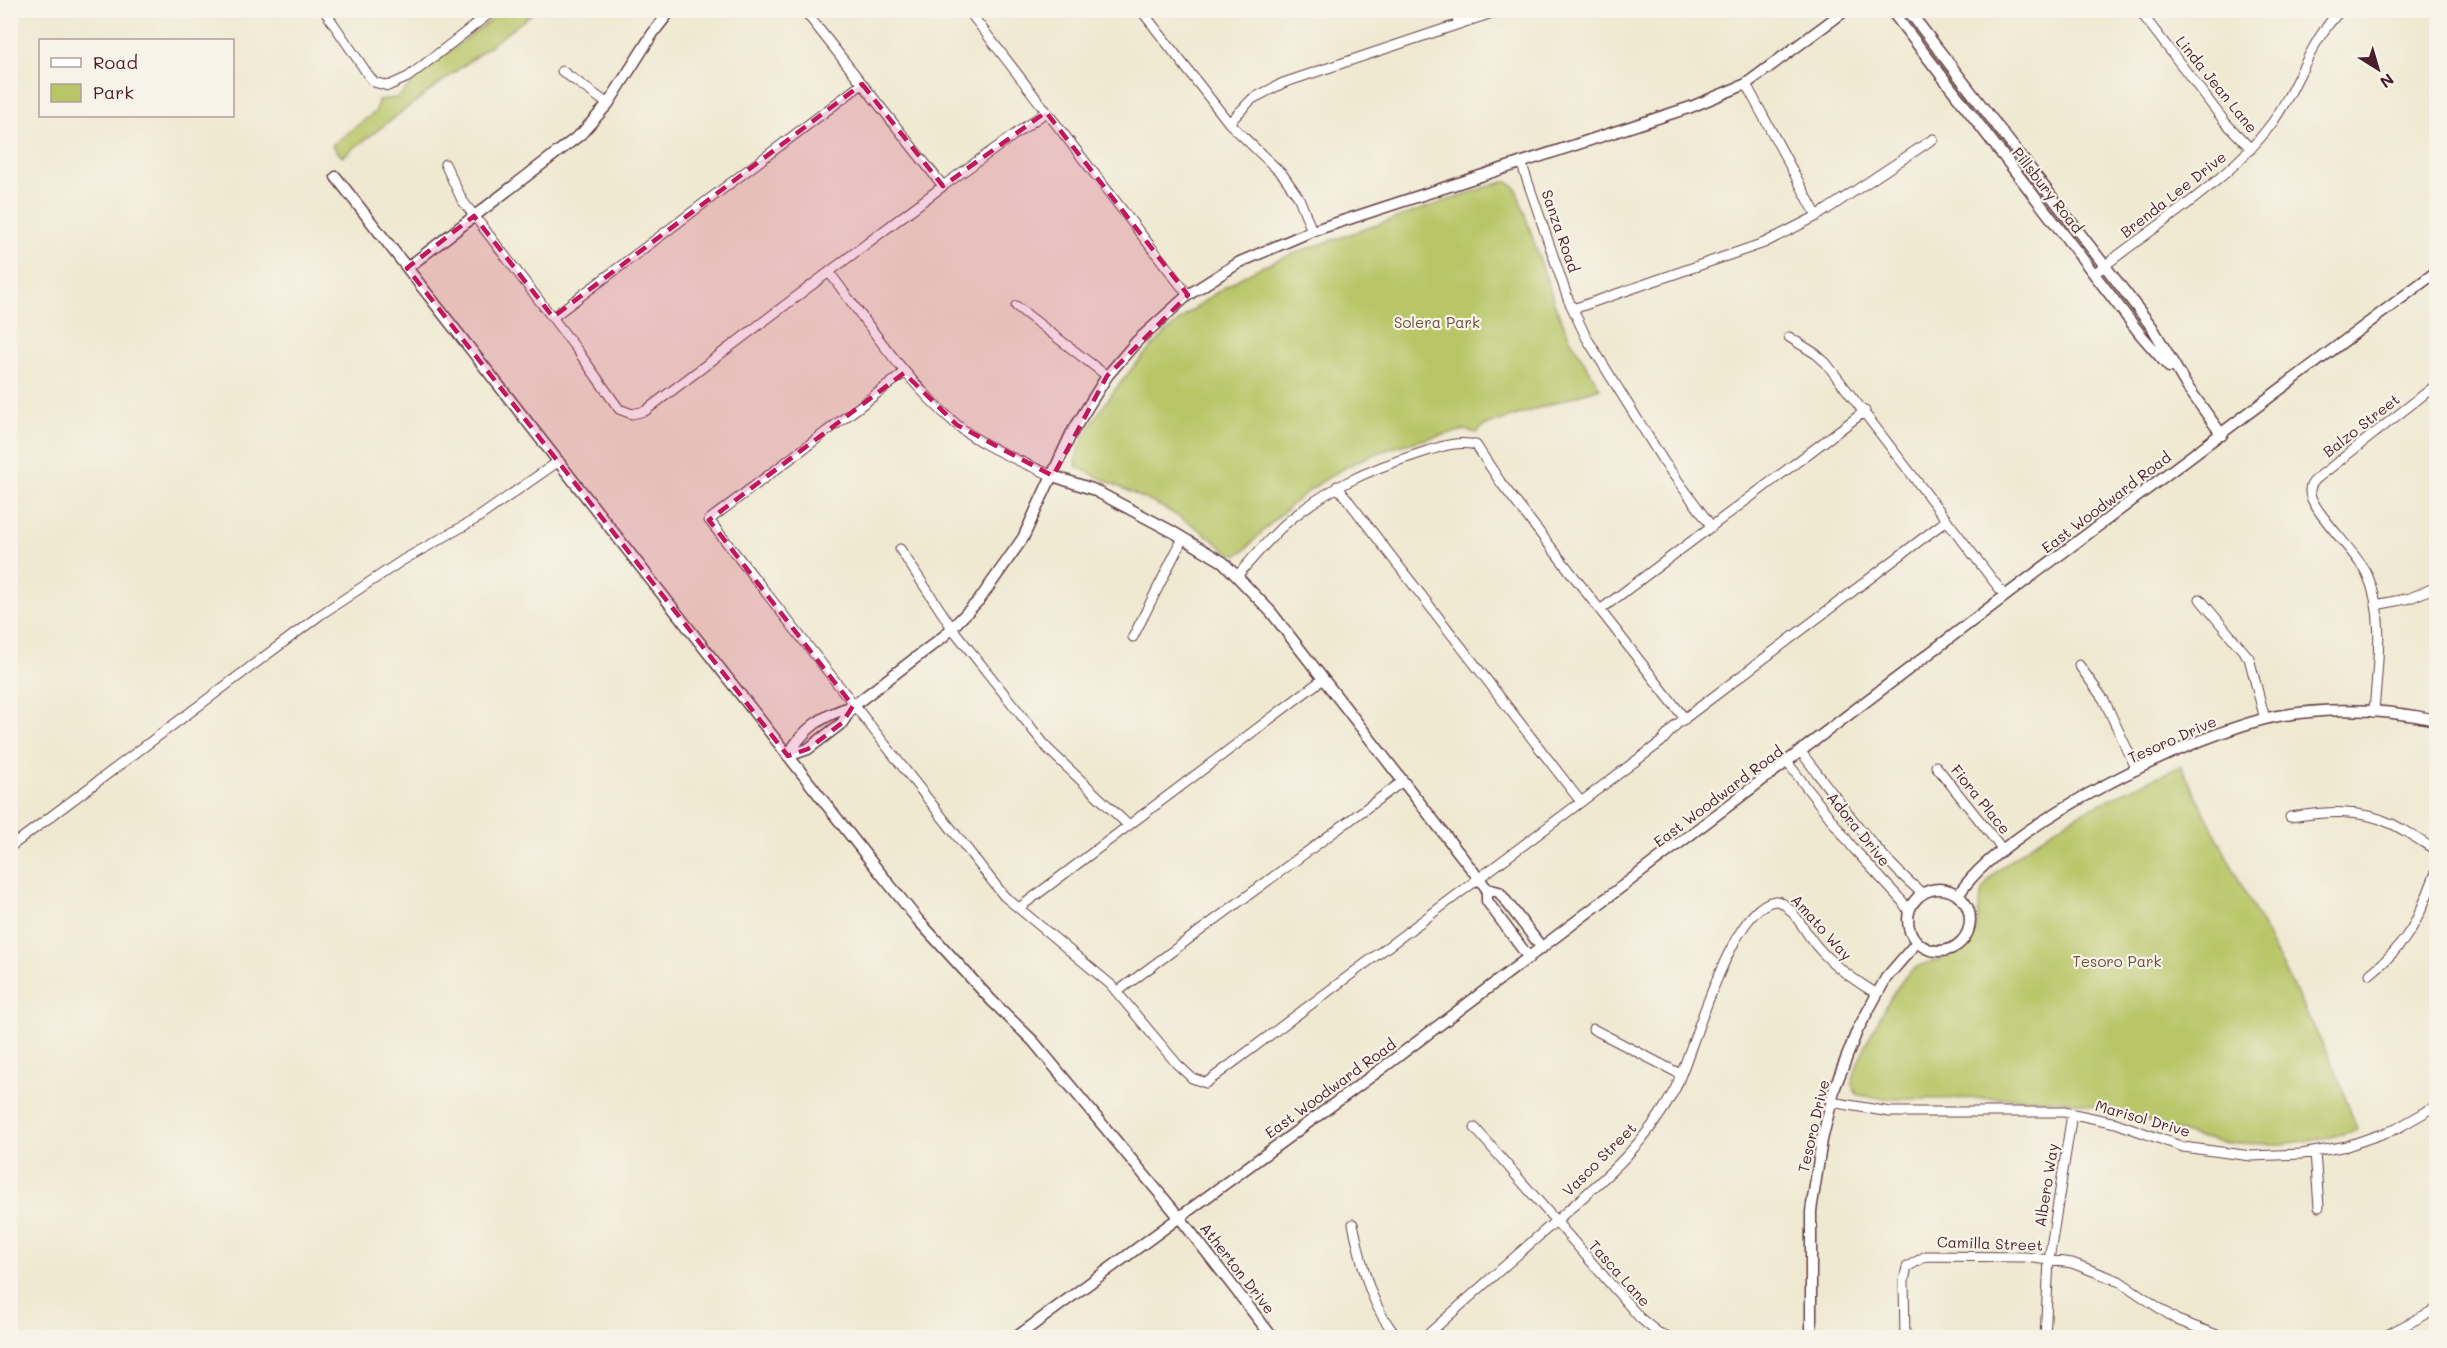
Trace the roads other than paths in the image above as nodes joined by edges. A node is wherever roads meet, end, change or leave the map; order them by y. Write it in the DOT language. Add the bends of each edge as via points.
graph roads {
  1 [pos="324,10"];
  2 [pos="494,10"];
  3 [pos="671,10"];
  4 [pos="804,10"];
  5 [pos="968,10"];
  6 [pos="1141,10"];
  7 [pos="1454,10"];
  8 [pos="1501,10"];
  9 [pos="1846,10"];
  10 [pos="1891,10"];
  11 [pos="1908,10"];
  12 [pos="2139,10"];
  13 [pos="2341,10"];
  14 [pos="1459,24"];
  15 [pos="562,72"];
  16 [pos="862,84"];
  17 [pos="1746,84"];
  18 [pos="608,104"];
  19 [pos="1046,112"];
  20 [pos="1229,123"];
  21 [pos="1933,139"];
  22 [pos="2251,148"];
  23 [pos="1521,162"];
  24 [pos="445,164"];
  25 [pos="336,177"];
  26 [pos="943,186"];
  27 [pos="474,216"];
  28 [pos="1817,216"];
  29 [pos="1312,231"];
  30 [pos="2105,265"];
  31 [pos="407,268"];
  32 [pos="829,272"];
  33 [pos="2436,272"];
  34 [pos="2094,274"];
  35 [pos="1188,295"];
  36 [pos="1016,306"];
  37 [pos="1573,309"];
  38 [pos="553,317"];
  39 [pos="1789,337"];
  40 [pos="904,373"];
  41 [pos="1107,376"];
  42 [pos="2186,385"];
  43 [pos="2436,386"];
  44 [pos="1865,411"];
  45 [pos="2222,435"];
  46 [pos="559,461"];
  47 [pos="1053,476"];
  48 [pos="1337,486"];
  49 [pos="1947,520"];
  50 [pos="1712,526"];
  51 [pos="1183,538"];
  52 [pos="900,549"];
  53 [pos="1237,576"];
  54 [pos="2436,587"];
  55 [pos="2005,596"];
  56 [pos="2200,599"];
  57 [pos="2376,605"];
  58 [pos="1600,610"];
  59 [pos="952,628"];
  60 [pos="1133,637"];
  61 [pos="2079,665"];
  62 [pos="1323,679"];
  63 [pos="853,706"];
  64 [pos="2374,712"];
  65 [pos="1685,719"];
  66 [pos="2265,719"];
  67 [pos="2436,720"];
  68 [pos="1800,752"];
  69 [pos="788,756"];
  70 [pos="1787,762"];
  71 [pos="1936,766"];
  72 [pos="2137,770"];
  73 [pos="1403,781"];
  74 [pos="1581,802"];
  75 [pos="2290,817"];
  76 [pos="1128,825"];
  77 [pos="10,847"];
  78 [pos="2003,850"];
  79 [pos="2436,850"];
  80 [pos="2436,872"];
  81 [pos="1483,884"];
  82 [pos="1923,894"];
  83 [pos="1958,896"];
  84 [pos="1774,901"];
  85 [pos="1019,908"];
  86 [pos="1909,912"];
  87 [pos="1917,942"];
  88 [pos="1542,948"];
  89 [pos="1529,958"];
  90 [pos="2370,974"];
  91 [pos="1117,992"];
  92 [pos="1877,994"];
  93 [pos="1593,1029"];
  94 [pos="1680,1074"];
  95 [pos="1831,1102"];
  96 [pos="2436,1106"];
  97 [pos="2072,1114"];
  98 [pos="1475,1128"];
  99 [pos="2314,1152"];
  100 [pos="2319,1207"];
  101 [pos="1180,1218"];
  102 [pos="1555,1222"];
  103 [pos="1353,1224"];
  104 [pos="2049,1260"];
  105 [pos="2436,1309"];
  106 [pos="2196,1327"];
  107 [pos="1015,1338"];
  108 [pos="1273,1338"];
  109 [pos="1398,1338"];
  110 [pos="1424,1338"];
  111 [pos="1668,1338"];
  112 [pos="1811,1338"];
  113 [pos="1905,1338"];
  114 [pos="2045,1338"];
  115 [pos="2192,1338"];
  116 [pos="2225,1338"];
  117 [pos="2381,1338"];
  1 -- 2 [label="street" via="374,82 388,86 408,77"];
  3 -- 18 [label="street"];
  4 -- 16 [label="street"];
  5 -- 19 [label="street"];
  6 -- 20 [label="street"];
  7 -- 14 [label="street"];
  8 -- 14 [label="street"];
  9 -- 17 [label="street"];
  10 -- 34 [label="street, Pillsbury Road"];
  11 -- 30 [label="street, Pillsbury Road"];
  12 -- 22 [label="street, Linda Jean Lane" via="2225,122"];
  13 -- 22 [label="street, Brenda Lee Drive" via="2314,43 2290,95"];
  14 -- 20 [label="street" via="1283,83 1252,99"];
  15 -- 18 [label="street"];
  16 -- 26 [label="street"];
  16 -- 38 [label="street"];
  17 -- 23 [label="street" via="1691,107"];
  17 -- 28 [label="street"];
  18 -- 27 [label="street" via="581,134"];
  19 -- 26 [label="street"];
  19 -- 35 [label="street"];
  20 -- 29 [label="street" via="1284,174"];
  21 -- 28 [label="street"];
  22 -- 30 [label="street, Brenda Lee Drive" via="2236,165"];
  23 -- 29 [label="street"];
  23 -- 37 [label="street, Sanza Road"];
  24 -- 27 [label="street"];
  25 -- 31 [label="street, Atherton Drive"];
  26 -- 32 [label="street"];
  27 -- 31 [label="street"];
  27 -- 38 [label="street"];
  28 -- 37 [label="street" via="1764,243"];
  29 -- 35 [label="street" via="1240,262"];
  30 -- 34 [label="street, Brenda Lee Drive"];
  30 -- 42 [label="street, Pillsbury Road" via="2152,327"];
  31 -- 46 [label="street, Atherton Drive"];
  32 -- 38 [label="street" via="645,411 632,414 620,409"];
  32 -- 40 [label="street"];
  33 -- 45 [label="street, East Woodward Road"];
  34 -- 42 [label="street, Pillsbury Road"];
  35 -- 41 [label="street" via="1137,340"];
  36 -- 41 [label="street"];
  37 -- 50 [label="street, Sanza Road" via="1586,337 1664,462"];
  39 -- 44 [label="street" via="1826,363"];
  40 -- 47 [label="street" via="957,425"];
  40 -- 63 [label="street" via="709,520"];
  41 -- 47 [label="street" via="1071,434"];
  42 -- 45 [label="street, Pillsbury Road"];
  43 -- 57 [label="street, Balzo Street" via="2312,484 2314,506 2357,557"];
  44 -- 49 [label="street"];
  44 -- 50 [label="street"];
  45 -- 55 [label="street, East Woodward Road"];
  46 -- 69 [label="street, Atherton Drive"];
  46 -- 77 [label="street" via="476,519 402,560 320,615"];
  47 -- 51 [label="street" via="1092,489"];
  47 -- 59 [label="street" via="1023,538 980,599"];
  48 -- 53 [label="street" via="1284,526"];
  48 -- 58 [label="street" via="1381,465 1462,442 1476,445"];
  48 -- 74 [label="street"];
  49 -- 55 [label="street"];
  49 -- 65 [label="street"];
  50 -- 58 [label="street"];
  51 -- 53 [label="street" via="1223,562"];
  51 -- 60 [label="street"];
  52 -- 59 [label="street"];
  53 -- 62 [label="street" via="1271,612"];
  54 -- 57 [label="street" via="2410,598"];
  55 -- 68 [label="street, East Woodward Road"];
  56 -- 66 [label="street" via="2249,658"];
  57 -- 64 [label="street" via="2379,638"];
  58 -- 65 [label="street"];
  59 -- 63 [label="street"];
  59 -- 76 [label="street" via="1048,749"];
  61 -- 72 [label="street" via="2104,700"];
  62 -- 73 [label="street"];
  62 -- 76 [label="street"];
  63 -- 69 [label="street" via="832,712 798,737"];
  63 -- 85 [label="street" via="1004,896"];
  64 -- 66 [label="street, Tesoro Drive" via="2316,711"];
  64 -- 67 [label="street, Tesoro Drive"];
  65 -- 74 [label="street" via="1661,742"];
  66 -- 72 [label="street, Tesoro Drive" via="2190,745"];
  68 -- 70 [label="street, East Woodward Road"];
  68 -- 82 [label="street, Adora Drive" via="1874,845"];
  69 -- 101 [label="street, Atherton Drive" via="918,920 1033,1041"];
  70 -- 86 [label="street, Adora Drive"];
  70 -- 88 [label="street, East Woodward Road"];
  71 -- 78 [label="street, Fiora Place"];
  72 -- 78 [label="street, Tesoro Drive" via="2039,823"];
  73 -- 81 [label="street"];
  73 -- 91 [label="street"];
  74 -- 81 [label="street"];
  75 -- 79 [label="street" via="2326,812 2366,814 2393,824"];
  76 -- 85 [label="street"];
  78 -- 83 [label="street, Tesoro Drive" via="1965,884"];
  80 -- 90 [label="street" via="2409,935"];
  81 -- 88 [label="street" via="1498,892"];
  81 -- 89 [label="street" via="1487,901"];
  81 -- 91 [label="street" via="1206,1083 1192,1078 1177,1064"];
  82 -- 83 [label="street" via="1940,889"];
  82 -- 86 [label="street"];
  83 -- 87 [label="street" via="1965,903 1970,922 1962,940 1945,950 1925,948"];
  84 -- 92 [label="street, Amato Way" via="1792,913 1814,944 1846,975"];
  84 -- 94 [label="street, Vasco Street" via="1756,911 1743,925 1708,999"];
  85 -- 91 [label="street"];
  86 -- 87 [label="street" via="1909,928"];
  87 -- 92 [label="street, Tesoro Drive"];
  88 -- 89 [label="street, East Woodward Road"];
  89 -- 101 [label="street, East Woodward Road"];
  92 -- 95 [label="street, Tesoro Drive" via="1857,1031"];
  93 -- 94 [label="street"];
  94 -- 102 [label="street, Vasco Street" via="1675,1089 1642,1140"];
  95 -- 97 [label="street, Marisol Drive" via="1890,1112"];
  95 -- 112 [label="street, Tesoro Drive" via="1811,1211"];
  96 -- 99 [label="street, Marisol Drive" via="2396,1129 2347,1146"];
  97 -- 99 [label="street, Marisol Drive" via="2183,1147 2250,1156"];
  97 -- 104 [label="street, Albero Way"];
  98 -- 102 [label="street, Tasca Lane"];
  99 -- 100 [label="street"];
  101 -- 107 [label="street, East Woodward Road"];
  101 -- 108 [label="street, Atherton Drive"];
  102 -- 110 [label="street, Vasco Street"];
  102 -- 111 [label="street, Tasca Lane" via="1640,1318"];
  103 -- 109 [label="street" via="1368,1288"];
  104 -- 106 [label="street, Camilla Street" via="2072,1263 2118,1281 2177,1320"];
  104 -- 113 [label="street, Camilla Street" via="1926,1256 1916,1260 1907,1267 1904,1281"];
  104 -- 114 [label="street, Albero Way"];
  105 -- 117 [label="street"];
  106 -- 115 [label="street"];
  106 -- 116 [label="street, Camilla Street"];
}
